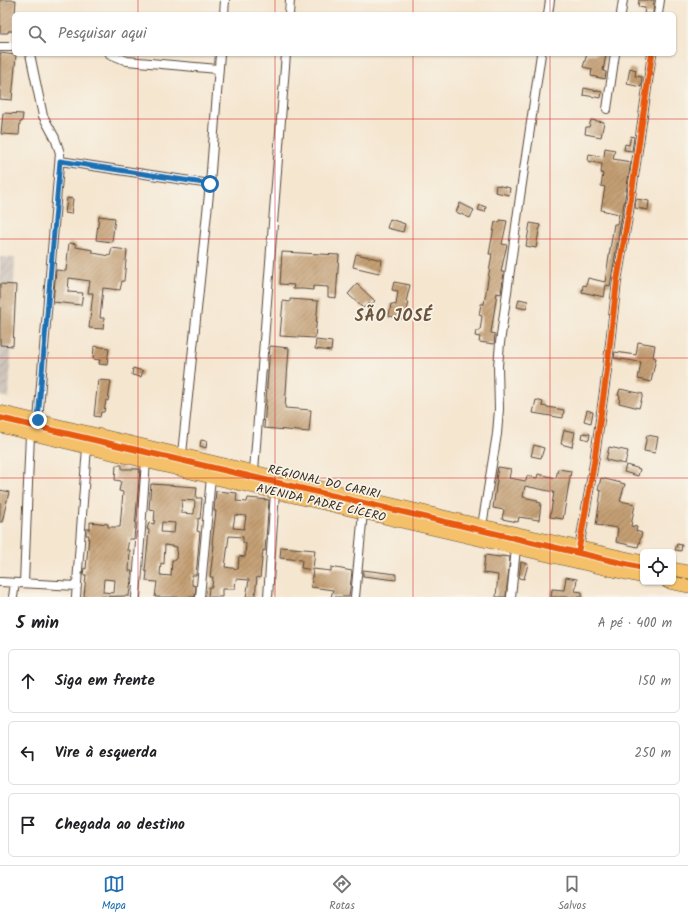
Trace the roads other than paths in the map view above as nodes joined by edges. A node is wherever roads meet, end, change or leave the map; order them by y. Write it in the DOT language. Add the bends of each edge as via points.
graph roads {
  1 [pos="226,0"];
  2 [pos="290,0"];
  3 [pos="550,0"];
  4 [pos="623,0"];
  5 [pos="660,0"];
  6 [pos="224,12"];
  7 [pos="289,12"];
  8 [pos="548,12"];
  9 [pos="621,12"];
  10 [pos="658,12"];
  11 [pos="0,47"];
  12 [pos="12,47"];
  13 [pos="30,56"];
  14 [pos="115,56"];
  15 [pos="220,56"];
  16 [pos="286,56"];
  17 [pos="542,56"];
  18 [pos="615,56"];
  19 [pos="652,56"];
  20 [pos="218,69"];
  21 [pos="607,109"];
  22 [pos="60,161"];
  23 [pos="210,184"];
  24 [pos="0,412"];
  25 [pos="38,420"];
  26 [pos="0,426"];
  27 [pos="30,434"];
  28 [pos="86,447"];
  29 [pos="182,454"];
  30 [pos="146,461"];
  31 [pos="254,471"];
  32 [pos="211,477"];
  33 [pos="275,492"];
  34 [pos="363,512"];
  35 [pos="482,526"];
  36 [pos="516,548"];
  37 [pos="579,548"];
  38 [pos="640,561"];
  39 [pos="676,570"];
  40 [pos="688,572"];
  41 [pos="640,576"];
  42 [pos="0,582"];
  43 [pos="15,583"];
  44 [pos="24,583"];
  45 [pos="676,584"];
  46 [pos="77,586"];
  47 [pos="688,586"];
  48 [pos="14,597"];
  49 [pos="76,597"];
  50 [pos="136,597"];
  51 [pos="200,597"];
  52 [pos="268,597"];
  53 [pos="355,597"];
  54 [pos="511,597"];
  1 -- 6 [label="street"];
  2 -- 7 [label="street"];
  3 -- 8 [label="street"];
  4 -- 9 [label="street"];
  5 -- 10 [label="street"];
  11 -- 12 [label="street"];
  13 -- 22 [label="street" via="43,116 58,145"];
  14 -- 20 [label="street" via="127,61"];
  15 -- 20 [label="street"];
  16 -- 31 [label="street"];
  17 -- 35 [label="street" via="500,343 497,434"];
  18 -- 21 [label="street"];
  19 -- 37 [label="street" via="617,281 594,463"];
  20 -- 23 [label="street"];
  22 -- 23 [label="street"];
  22 -- 25 [label="street"];
  23 -- 29 [label="street"];
  24 -- 25 [label="highway, AVENIDA PADRE CÍCERO"];
  25 -- 29 [label="highway, AVENIDA PADRE CÍCERO"];
  26 -- 27 [label="highway, AVENIDA PADRE CÍCERO"];
  27 -- 28 [label="highway, AVENIDA PADRE CÍCERO"];
  27 -- 44 [label="street"];
  28 -- 30 [label="highway, AVENIDA PADRE CÍCERO"];
  28 -- 46 [label="street"];
  29 -- 31 [label="highway, AVENIDA PADRE CÍCERO"];
  30 -- 32 [label="highway, AVENIDA PADRE CÍCERO"];
  30 -- 50 [label="street"];
  31 -- 35 [label="highway, AVENIDA PADRE CÍCERO"];
  32 -- 33 [label="highway, AVENIDA PADRE CÍCERO"];
  32 -- 51 [label="street"];
  33 -- 34 [label="highway, AVENIDA PADRE CÍCERO"];
  33 -- 52 [label="street"];
  34 -- 36 [label="highway, AVENIDA PADRE CÍCERO"];
  34 -- 53 [label="street"];
  35 -- 37 [label="highway, AVENIDA PADRE CÍCERO"];
  36 -- 41 [label="highway, AVENIDA PADRE CÍCERO"];
  36 -- 54 [label="street"];
  37 -- 38 [label="highway, AVENIDA PADRE CÍCERO"];
  39 -- 40 [label="highway"];
  42 -- 43 [label="street"];
  43 -- 44 [label="street"];
  43 -- 48 [label="street"];
  44 -- 46 [label="street"];
  45 -- 47 [label="highway"];
  46 -- 49 [label="street"];
}
